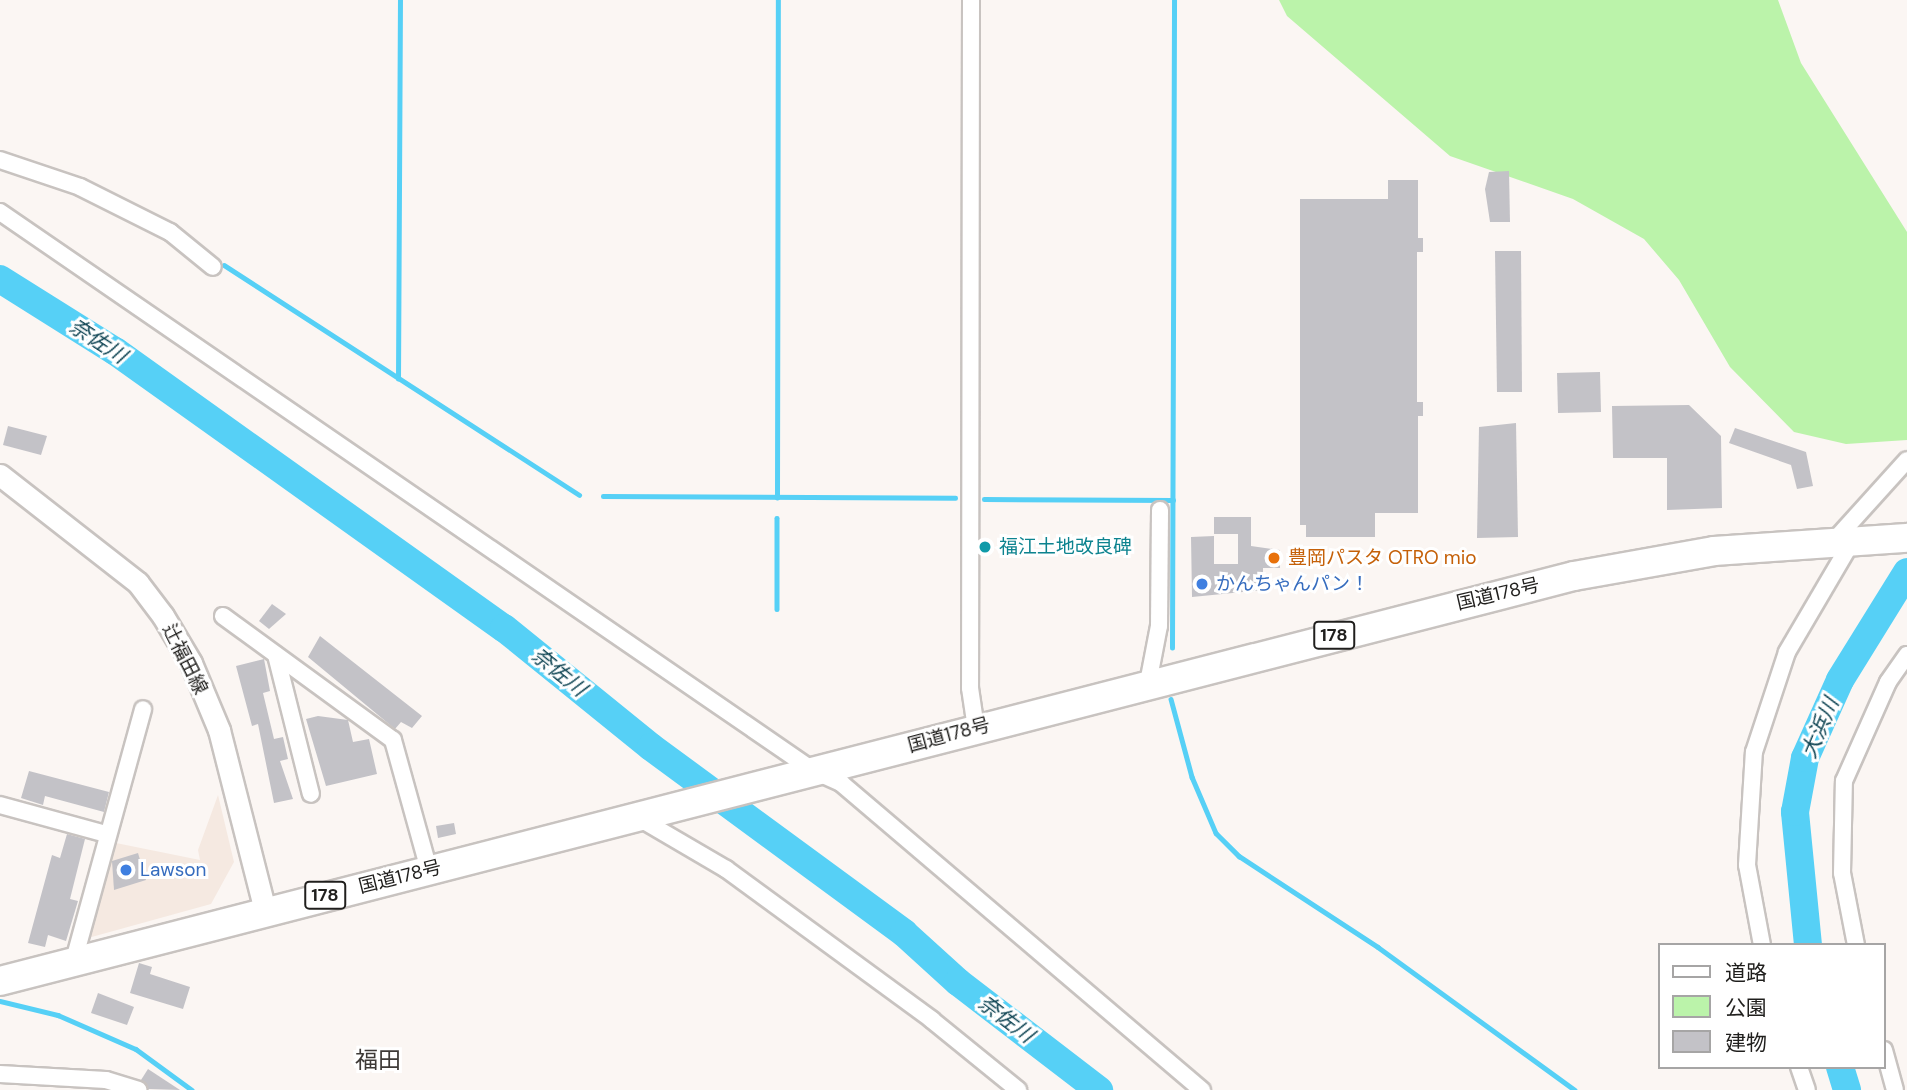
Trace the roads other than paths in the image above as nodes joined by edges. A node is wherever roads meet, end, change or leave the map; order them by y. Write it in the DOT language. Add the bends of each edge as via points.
graph roads {
  1 [pos="971,0"];
  2 [pos="0,160"];
  3 [pos="0,212"];
  4 [pos="213,267"];
  5 [pos="1907,460"];
  6 [pos="0,475"];
  7 [pos="1160,510"];
  8 [pos="1907,538"];
  9 [pos="1854,541"];
  10 [pos="223,616"];
  11 [pos="275,654"];
  12 [pos="1907,655"];
  13 [pos="1147,683"];
  14 [pos="144,709"];
  15 [pos="976,728"];
  16 [pos="806,774"];
  17 [pos="311,794"];
  18 [pos="0,805"];
  19 [pos="644,815"];
  20 [pos="106,834"];
  21 [pos="429,870"];
  22 [pos="265,910"];
  23 [pos="1762,943"];
  24 [pos="1856,943"];
  25 [pos="74,960"];
  26 [pos="0,981"];
  27 [pos="1886,1057"];
  28 [pos="1800,1069"];
  29 [pos="0,1074"];
  30 [pos="138,1090"];
  31 [pos="1018,1090"];
  32 [pos="1202,1090"];
  33 [pos="1807,1090"];
  34 [pos="1895,1090"];
  1 -- 15 [label="street" via="970,688"];
  2 -- 4 [label="street" via="80,187 170,232"];
  3 -- 16 [label="street"];
  5 -- 9 [label="street"];
  6 -- 22 [label="main road, 辻福田線" via="138,583 163,616 191,663 219,730"];
  7 -- 13 [label="street" via="1159,626"];
  8 -- 9 [label="highway, 国道178号 / 178"];
  9 -- 13 [label="highway, 国道178号 / 178" via="1714,551 1608,568"];
  9 -- 23 [label="street" via="1787,652 1757,741 1747,864"];
  10 -- 11 [label="street"];
  11 -- 17 [label="street"];
  11 -- 21 [label="street" via="393,740"];
  12 -- 24 [label="street" via="1888,682 1844,782 1842,873"];
  13 -- 15 [label="highway, 国道178号 / 178"];
  14 -- 20 [label="street"];
  15 -- 16 [label="highway, 国道178号 / 178"];
  16 -- 19 [label="highway, 国道178号 / 178"];
  16 -- 32 [label="street" via="841,783"];
  18 -- 20 [label="street"];
  19 -- 21 [label="highway, 国道178号 / 178"];
  19 -- 31 [label="street" via="726,869 932,1020"];
  20 -- 25 [label="street"];
  21 -- 22 [label="highway, 国道178号 / 178"];
  22 -- 25 [label="highway, 国道178号 / 178"];
  25 -- 26 [label="highway, 国道178号 / 178"];
  27 -- 34 [label="street"];
  28 -- 33 [label="street"];
  29 -- 30 [label="street" via="106,1080"];
}
